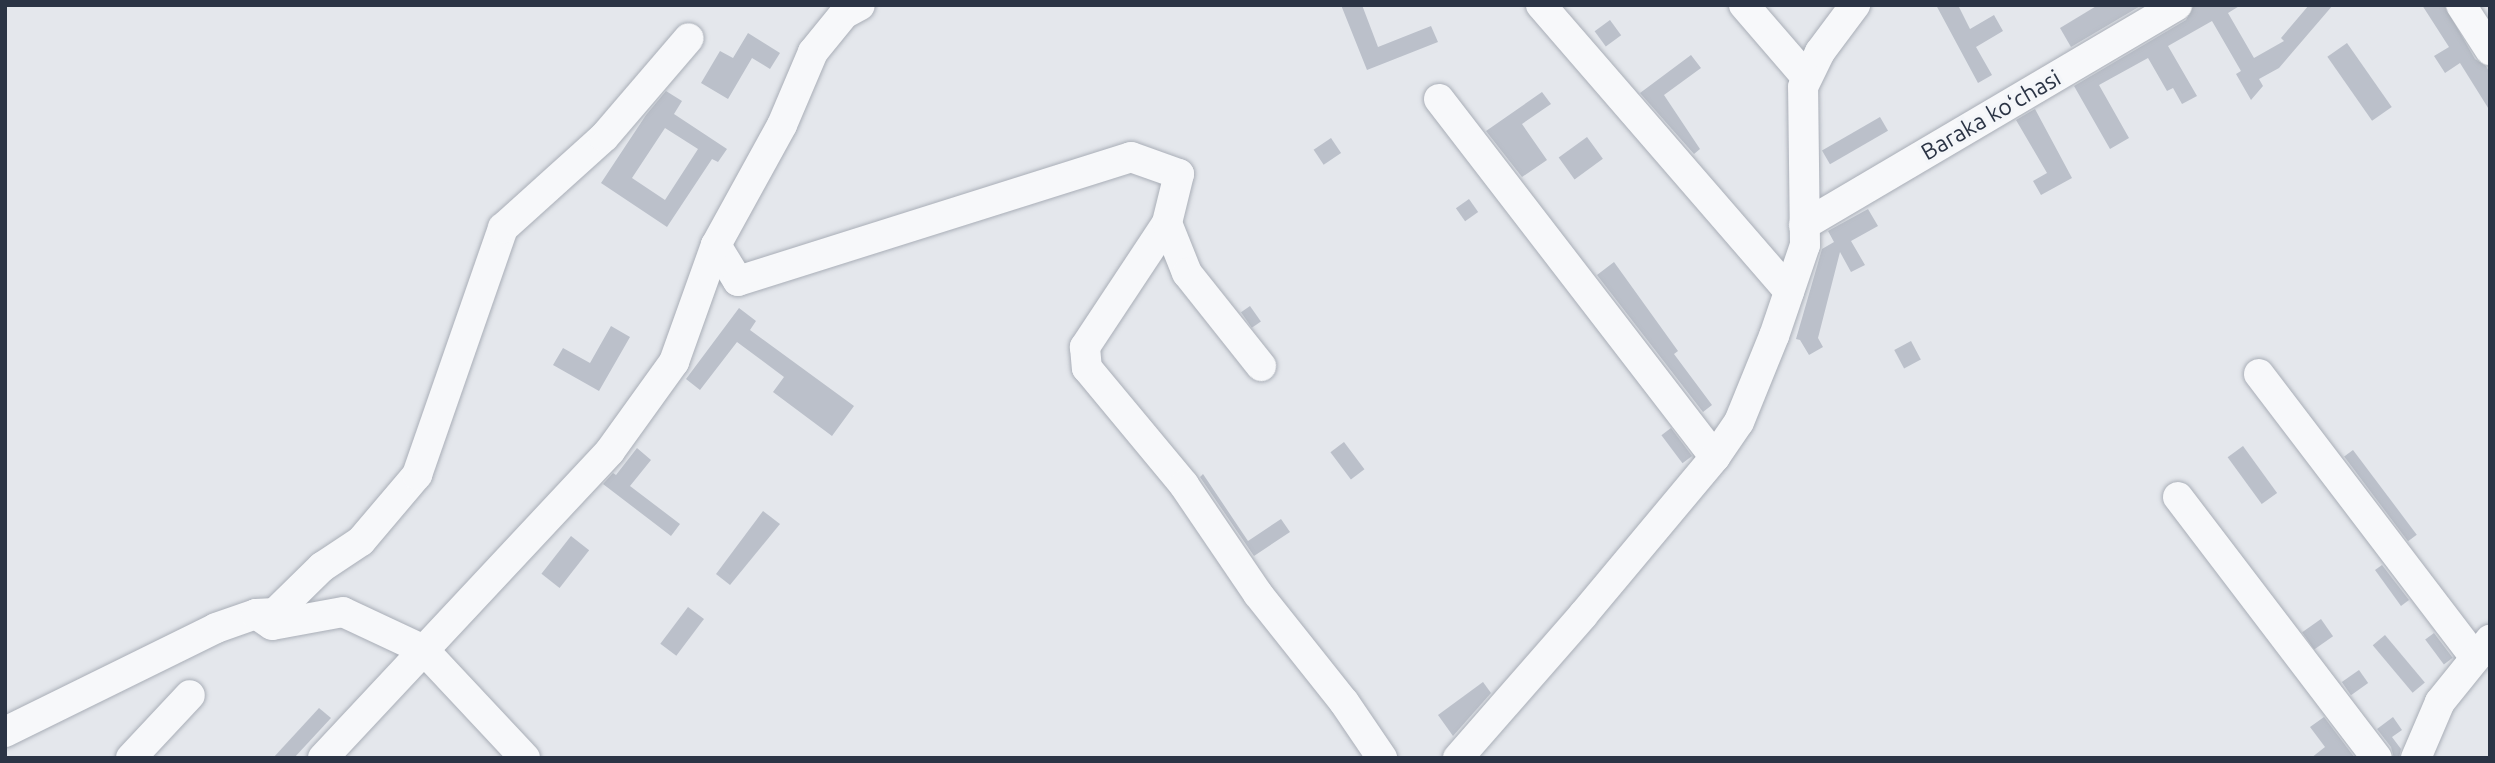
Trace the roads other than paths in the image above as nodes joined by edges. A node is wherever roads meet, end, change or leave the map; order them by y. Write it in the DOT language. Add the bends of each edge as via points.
graph roads {
  1 [pos="860,5"];
  2 [pos="1541,5"];
  3 [pos="1744,5"];
  4 [pos="1855,5"];
  5 [pos="2177,5"];
  6 [pos="2461,5"];
  7 [pos="689,38"];
  8 [pos="2490,50"];
  9 [pos="1807,78"];
  10 [pos="1439,99"];
  11 [pos="1167,223"];
  12 [pos="1804,225"];
  13 [pos="716,245"];
  14 [pos="1789,291"];
  15 [pos="1261,366"];
  16 [pos="2259,374"];
  17 [pos="1715,457"];
  18 [pos="2178,497"];
  19 [pos="256,614"];
  20 [pos="2482,649"];
  21 [pos="424,650"];
  22 [pos="190,695"];
  23 [pos="5,732"];
  24 [pos="131,758"];
  25 [pos="323,758"];
  26 [pos="525,758"];
  27 [pos="1382,758"];
  28 [pos="1458,758"];
  29 [pos="2377,758"];
  30 [pos="2416,758"];
  1 -- 13 [label="street" via="844,14 813,52 782,125"];
  2 -- 14 [label="street"];
  3 -- 9 [label="street"];
  4 -- 9 [label="street" via="1819,52"];
  5 -- 12 [label="street, Baraka koʻchasi"];
  6 -- 8 [label="street"];
  7 -- 19 [label="street" via="604,137 503,228 417,475 361,541 322,567 275,613"];
  9 -- 12 [label="street" via="1802,124"];
  10 -- 17 [label="street"];
  11 -- 13 [label="street" via="1179,174 1131,157 738,281"];
  11 -- 15 [label="street" via="1186,273"];
  11 -- 27 [label="street" via="1085,347 1087,368 1184,485 1258,594"];
  12 -- 14 [label="street" via="1805,245"];
  13 -- 21 [label="street" via="674,362 610,450"];
  14 -- 17 [label="street" via="1739,422"];
  16 -- 20 [label="street"];
  17 -- 28 [label="street"];
  18 -- 29 [label="street"];
  19 -- 21 [label="street" via="272,625 343,612"];
  19 -- 23 [label="street" via="216,628"];
  20 -- 30 [label="street" via="2440,702"];
  21 -- 25 [label="street"];
  21 -- 26 [label="street"];
  22 -- 24 [label="street"];
}
